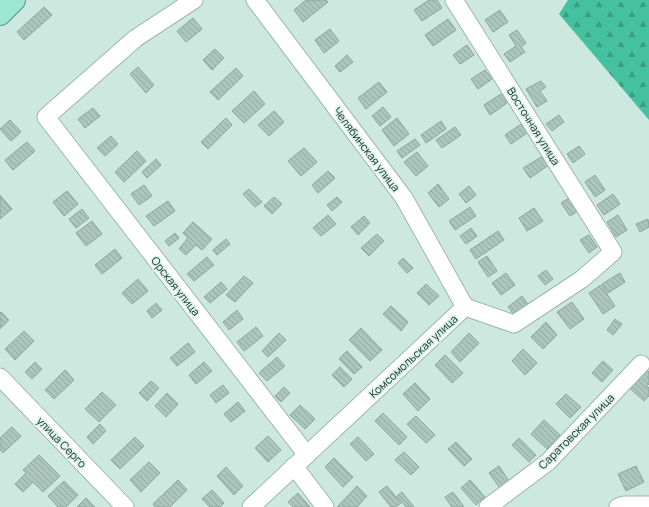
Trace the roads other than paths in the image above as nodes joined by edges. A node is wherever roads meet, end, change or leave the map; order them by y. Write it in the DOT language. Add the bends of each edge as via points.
graph roads {
  1 [pos="14,0"];
  2 [pos="194,0"];
  3 [pos="255,0"];
  4 [pos="454,0"];
  5 [pos="0,14"];
  6 [pos="613,252"];
  7 [pos="465,307"];
  8 [pos="641,364"];
  9 [pos="0,377"];
  10 [pos="307,455"];
  11 [pos="294,466"];
  12 [pos="649,505"];
  13 [pos="125,507"];
  14 [pos="251,507"];
  15 [pos="325,507"];
  16 [pos="488,507"];
  17 [pos="618,507"];
  1 -- 5 [label="main road"];
  2 -- 10 [label="street, Орская улица" via="136,38 46,117"];
  3 -- 7 [label="street, Челябинская улица" via="404,198"];
  4 -- 6 [label="street, Восточная улица"];
  6 -- 7 [label="street, Комсомольская улица" via="582,279 514,324"];
  7 -- 10 [label="street, Комсомольская улица"];
  8 -- 16 [label="street, Саратовская улица" via="548,462"];
  9 -- 13 [label="street, улица Серго"];
  10 -- 11 [label="street, Комсомольская улица"];
  11 -- 14 [label="street, Комсомольская улица"];
  11 -- 15 [label="street"];
  12 -- 17 [label="street" via="624,504"];
}
